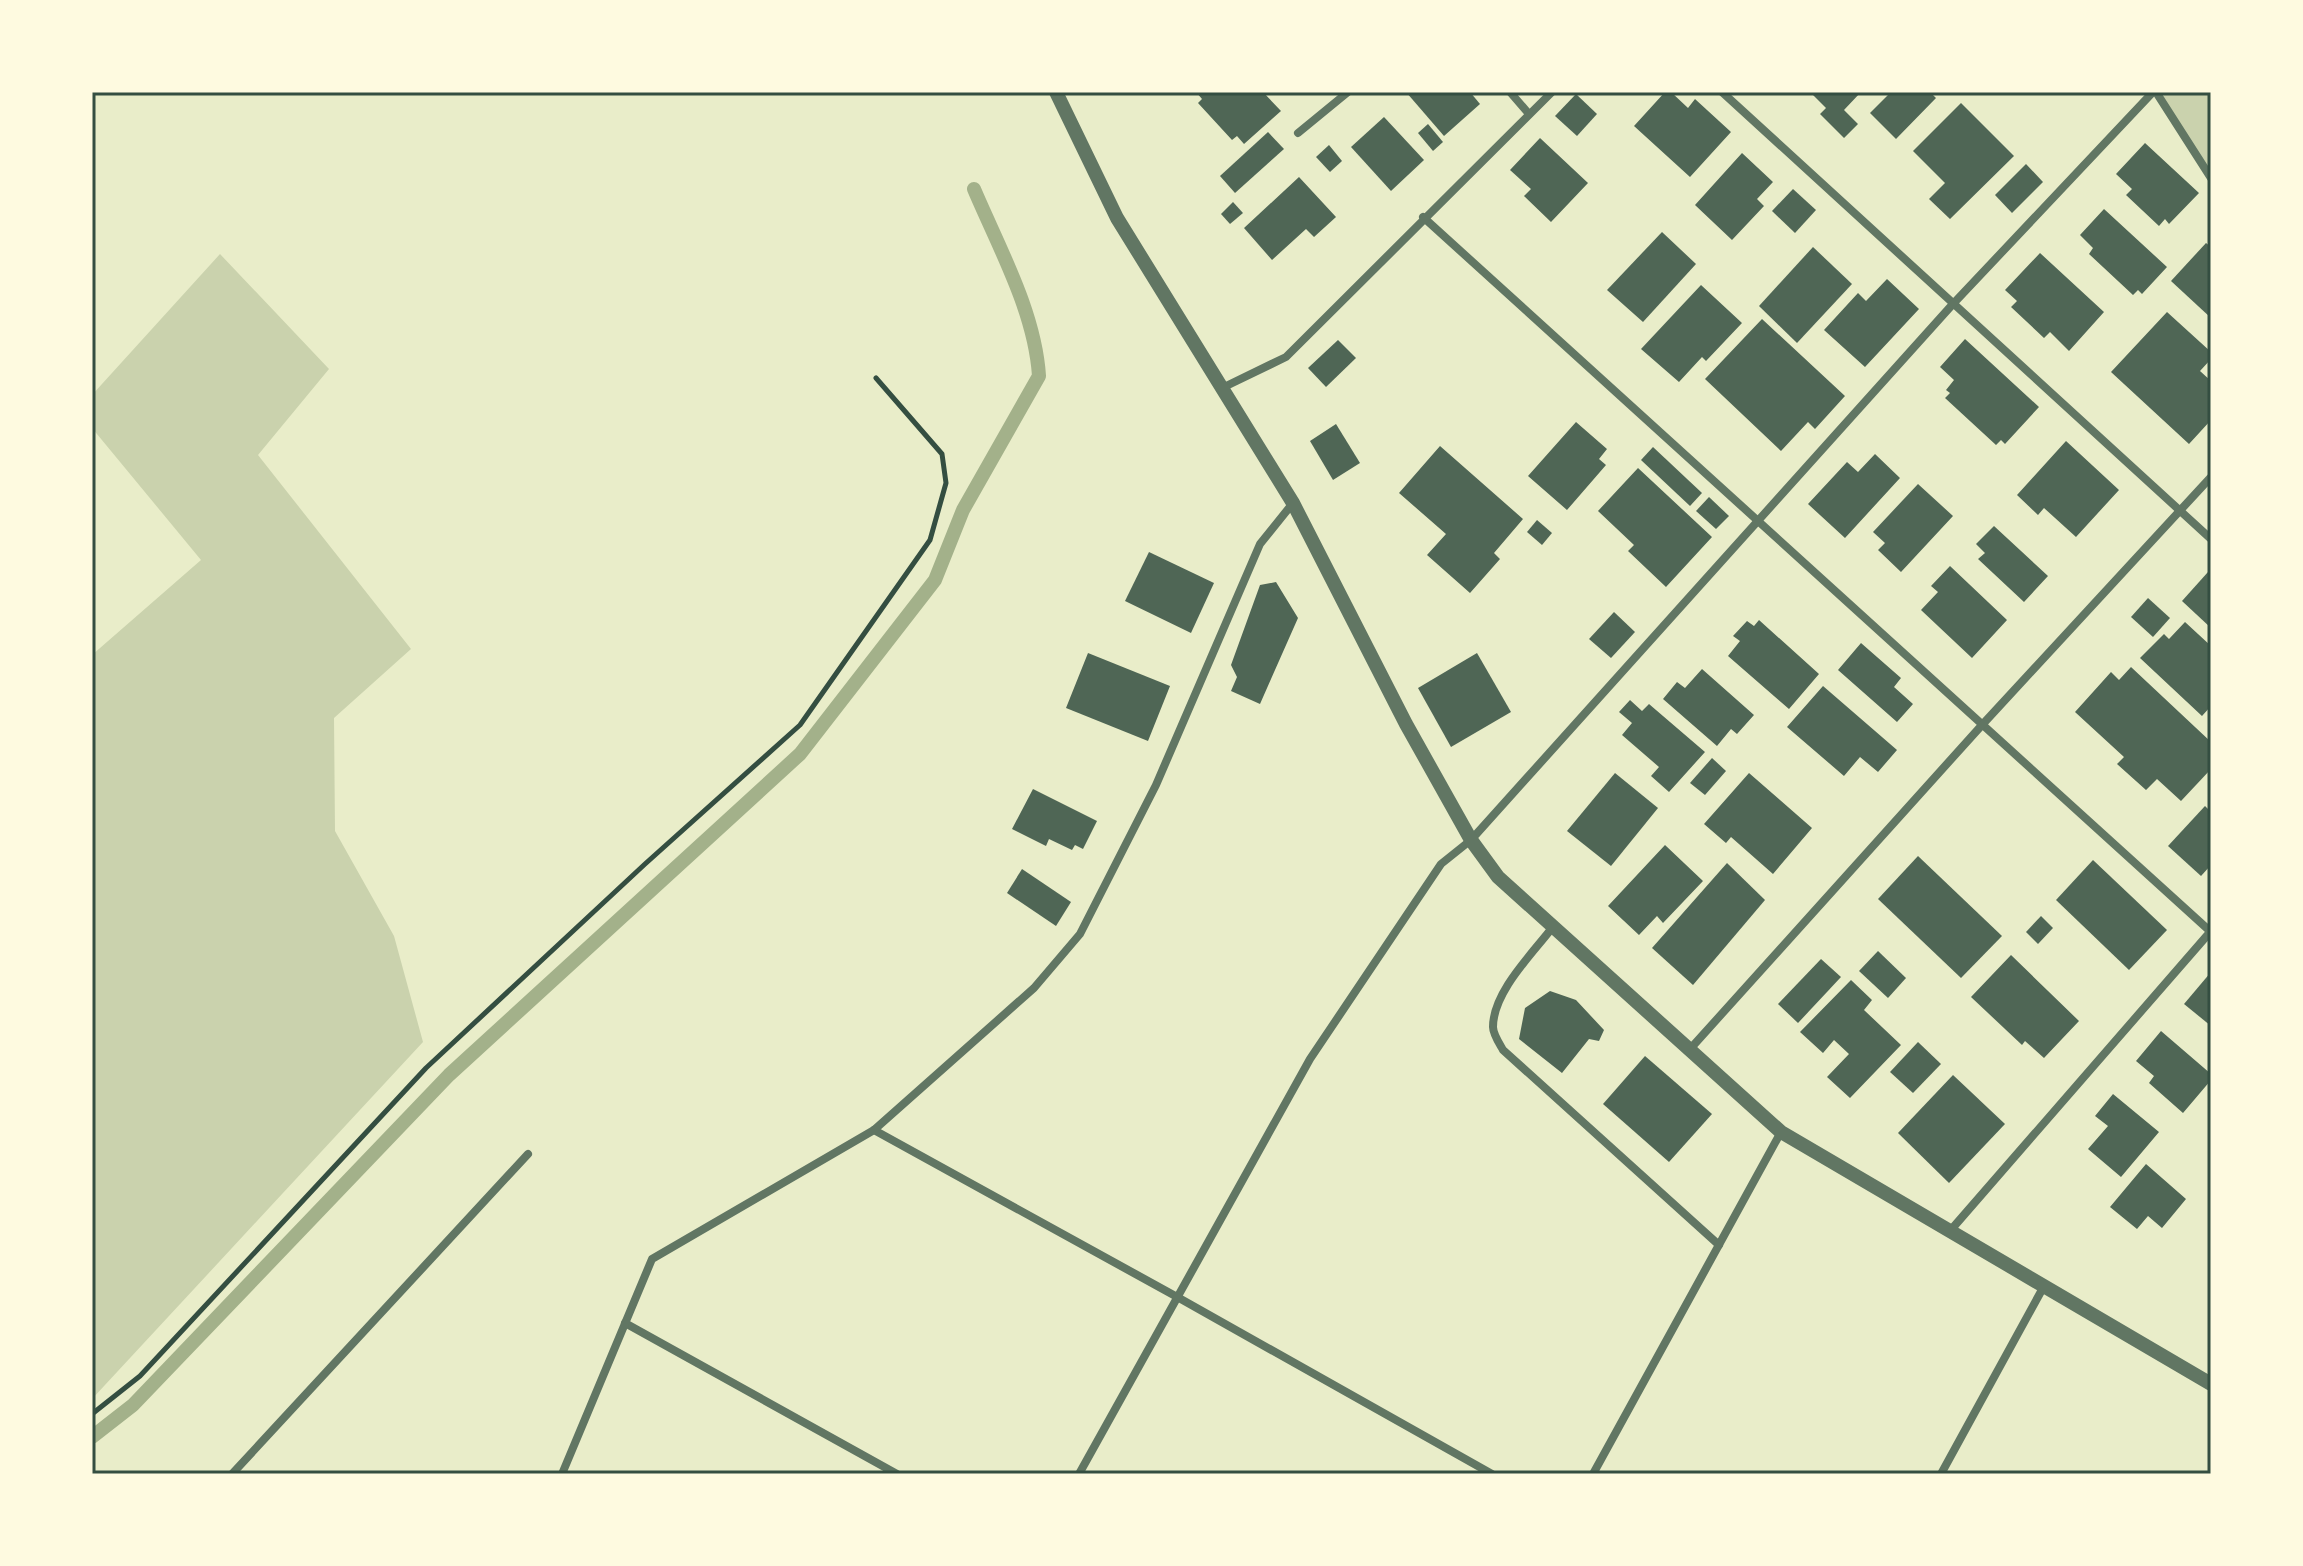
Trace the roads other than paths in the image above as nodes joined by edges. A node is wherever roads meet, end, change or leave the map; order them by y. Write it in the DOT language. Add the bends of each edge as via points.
graph roads {
  1 [pos="1056,92"];
  2 [pos="1348,92"];
  3 [pos="1510,92"];
  4 [pos="1552,92"];
  5 [pos="1722,92"];
  6 [pos="2154,92"];
  7 [pos="1529,114"];
  8 [pos="1298,133"];
  9 [pos="2211,178"];
  10 [pos="1423,217"];
  11 [pos="1952,305"];
  12 [pos="1222,388"];
  13 [pos="2211,477"];
  14 [pos="1293,503"];
  15 [pos="2180,511"];
  16 [pos="1758,518"];
  17 [pos="2211,539"];
  18 [pos="1982,725"];
  19 [pos="1471,840"];
  20 [pos="1552,928"];
  21 [pos="2211,931"];
  22 [pos="1691,1048"];
  23 [pos="874,1130"];
  24 [pos="1781,1132"];
  25 [pos="528,1154"];
  26 [pos="1950,1231"];
  27 [pos="1719,1245"];
  28 [pos="2044,1286"];
  29 [pos="1179,1298"];
  30 [pos="625,1323"];
  31 [pos="2211,1384"];
  32 [pos="232,1474"];
  33 [pos="562,1474"];
  34 [pos="897,1474"];
  35 [pos="1079,1474"];
  36 [pos="1492,1474"];
  37 [pos="1593,1474"];
  38 [pos="1941,1474"];
  1 -- 12 [label="street" via="1117,218"];
  2 -- 8 [label="street"];
  3 -- 7 [label="street"];
  4 -- 7 [label="street"];
  5 -- 11 [label="street"];
  6 -- 9 [label="street"];
  6 -- 11 [label="street"];
  7 -- 10 [label="street"];
  10 -- 12 [label="street" via="1286,357"];
  10 -- 16 [label="street"];
  11 -- 15 [label="street"];
  11 -- 16 [label="street"];
  12 -- 14 [label="street"];
  13 -- 15 [label="street"];
  14 -- 19 [label="street"];
  14 -- 23 [label="street" via="1260,544 1156,785 1080,934 1034,988"];
  15 -- 17 [label="street"];
  15 -- 18 [label="street"];
  16 -- 18 [label="street"];
  16 -- 19 [label="street"];
  18 -- 21 [label="street"];
  18 -- 22 [label="street"];
  19 -- 20 [label="street" via="1498,877"];
  19 -- 29 [label="street" via="1441,864 1310,1059"];
  20 -- 22 [label="street"];
  20 -- 27 [label="street" via="1496,1007 1493,1030 1503,1050"];
  21 -- 26 [label="street"];
  22 -- 24 [label="street"];
  23 -- 29 [label="street"];
  23 -- 30 [label="street" via="652,1259"];
  24 -- 26 [label="street"];
  24 -- 27 [label="street"];
  25 -- 32 [label="street"];
  26 -- 28 [label="street"];
  27 -- 37 [label="street"];
  28 -- 31 [label="street"];
  28 -- 38 [label="street"];
  29 -- 35 [label="street"];
  29 -- 36 [label="street"];
  30 -- 33 [label="street"];
  30 -- 34 [label="street"];
}
